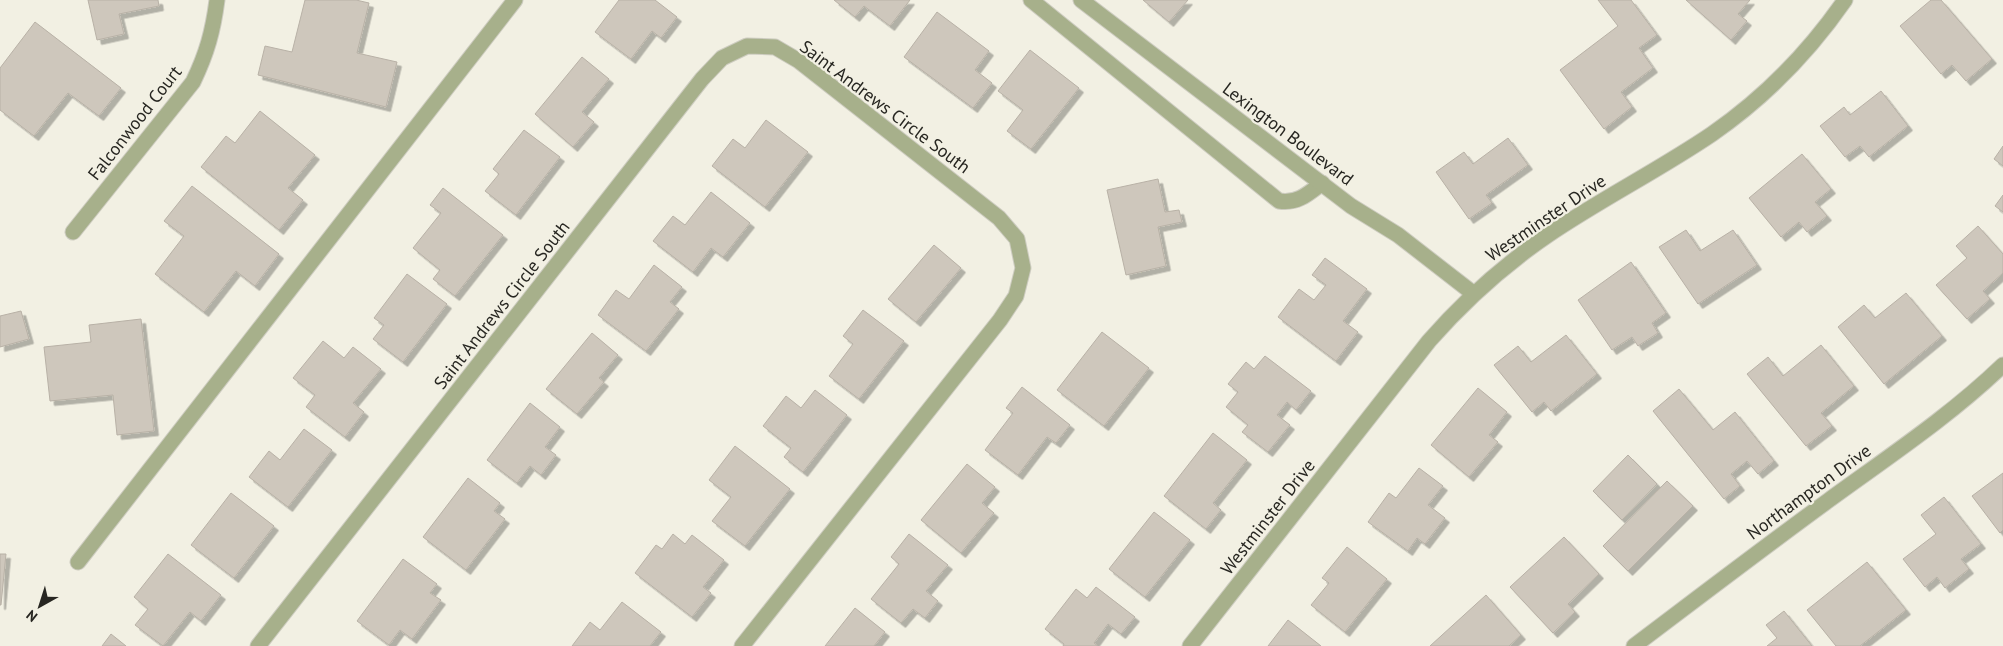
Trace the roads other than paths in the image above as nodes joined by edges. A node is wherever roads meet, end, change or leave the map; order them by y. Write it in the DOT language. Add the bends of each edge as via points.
graph roads {
  1 [pos="217,0"];
  2 [pos="515,0"];
  3 [pos="1031,0"];
  4 [pos="1082,0"];
  5 [pos="1845,0"];
  6 [pos="1322,183"];
  7 [pos="73,232"];
  8 [pos="1474,294"];
  9 [pos="2003,365"];
  10 [pos="78,562"];
  11 [pos="258,646"];
  12 [pos="742,646"];
  13 [pos="1190,646"];
  14 [pos="1634,646"];
  1 -- 7 [label="street, Falconwood Court" via="211,40 193,82"];
  2 -- 10 [label="street"];
  3 -- 6 [label="street" via="1279,201 1290,203 1302,198"];
  4 -- 6 [label="street, Lexington Boulevard"];
  5 -- 8 [label="street, Westminster Drive" via="1807,49 1765,91 1712,133 1548,235"];
  6 -- 8 [label="street, Lexington Boulevard" via="1351,206 1398,235"];
  8 -- 13 [label="street, Westminster Drive" via="1430,341"];
  9 -- 14 [label="street, Northampton Drive" via="1928,428"];
  11 -- 12 [label="street, Saint Andrews Circle South" via="702,80 722,58 747,46 775,47 799,61 999,218 1017,239 1023,268 1016,296 1000,320"];
}
